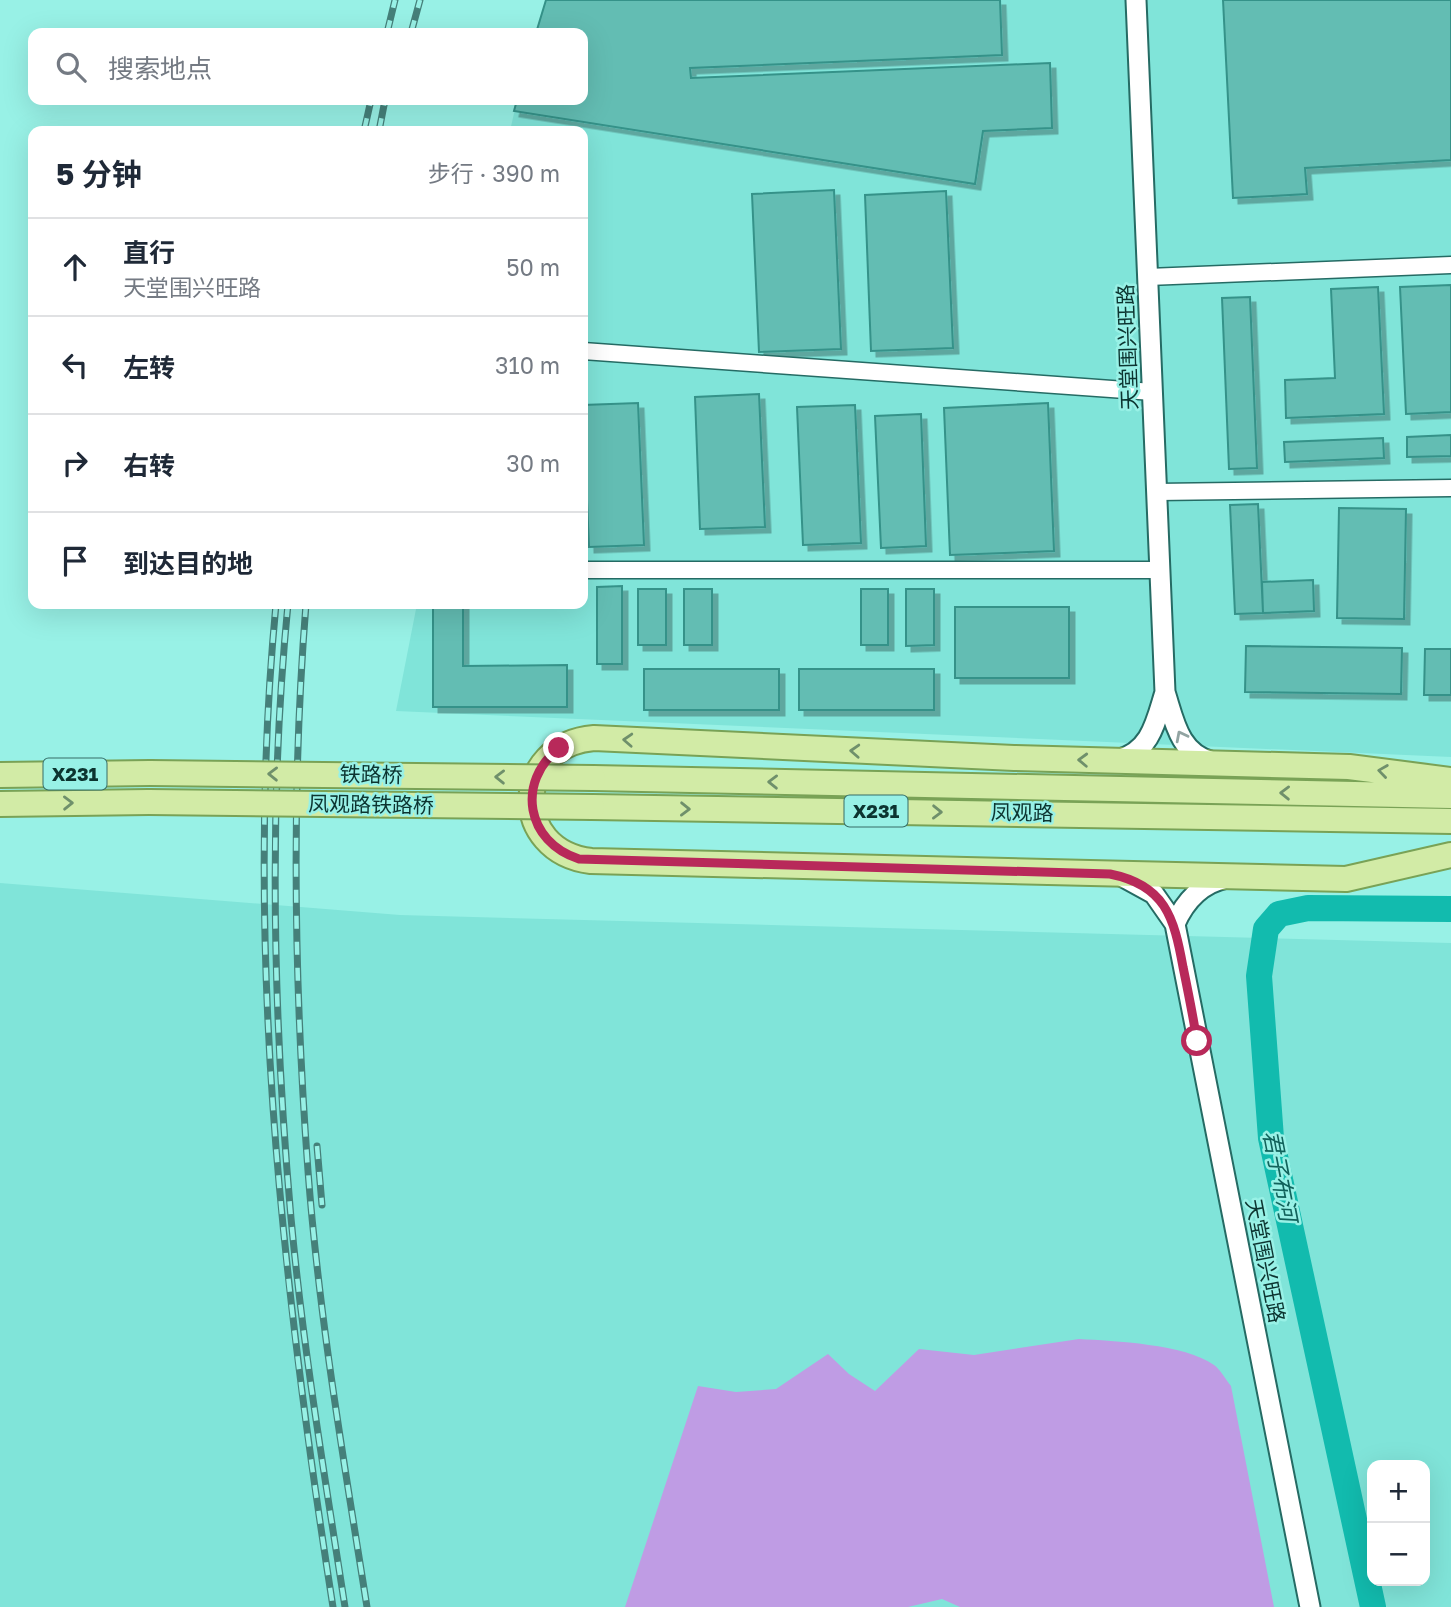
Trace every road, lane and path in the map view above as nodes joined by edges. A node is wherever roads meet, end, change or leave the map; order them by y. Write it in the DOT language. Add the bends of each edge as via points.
graph roads {
  1 [pos="1136,0"];
  2 [pos="1451,265"];
  3 [pos="1148,277"];
  4 [pos="588,351"];
  5 [pos="1153,392"];
  6 [pos="1451,488"];
  7 [pos="1157,492"];
  8 [pos="588,570"];
  9 [pos="1160,570"];
  10 [pos="1165,691"];
  11 [pos="1014,758"];
  12 [pos="1113,761"];
  13 [pos="1216,763"];
  14 [pos="0,775"];
  15 [pos="593,778"];
  16 [pos="1451,780"];
  17 [pos="883,785"];
  18 [pos="1451,796"];
  19 [pos="0,804"];
  20 [pos="592,807"];
  21 [pos="1451,821"];
  22 [pos="1451,855"];
  23 [pos="1110,874"];
  24 [pos="1231,877"];
  25 [pos="1175,924"];
  26 [pos="1310,1607"];
  1 -- 3 [label="street, 天堂围兴旺路"];
  2 -- 3 [label="street"];
  3 -- 5 [label="street, 天堂围兴旺路"];
  4 -- 5 [label="street"];
  5 -- 7 [label="street, 天堂围兴旺路"];
  6 -- 7 [label="street"];
  7 -- 9 [label="street, 天堂围兴旺路"];
  8 -- 9 [label="street"];
  9 -- 10 [label="street, 天堂围兴旺路"];
  10 -- 12 [label="street" via="1149,739 1137,751"];
  13 -- 10 [label="street, one-way" via="1198,757 1185,745"];
  12 -- 11 [label="main road, one-way"];
  11 -- 17 [label="main road"];
  11 -- 23 [label="main road, one-way" via="582,739 559,748 542,764 532,786 532,810 548,842 567,856 591,861"];
  12 -- 13 [label="main road"];
  16 -- 13 [label="main road, one-way" via="1349,767"];
  15 -- 14 [label="main road, 铁路桥 / X231, one-way, bridge"];
  17 -- 15 [label="main road, 凤观路 / X231, one-way"];
  18 -- 17 [label="main road, 凤观路 / X231, one-way"];
  19 -- 20 [label="main road, 凤观路铁路桥 / X231, one-way, bridge"];
  20 -- 21 [label="main road, 凤观路 / X231, one-way"];
  22 -- 24 [label="main road" via="1346,880"];
  23 -- 24 [label="main road"];
  23 -- 25 [label="street" via="1144,886 1162,902"];
  24 -- 25 [label="street" via="1201,889 1185,904"];
  25 -- 26 [label="street, 天堂围兴旺路"];
}
